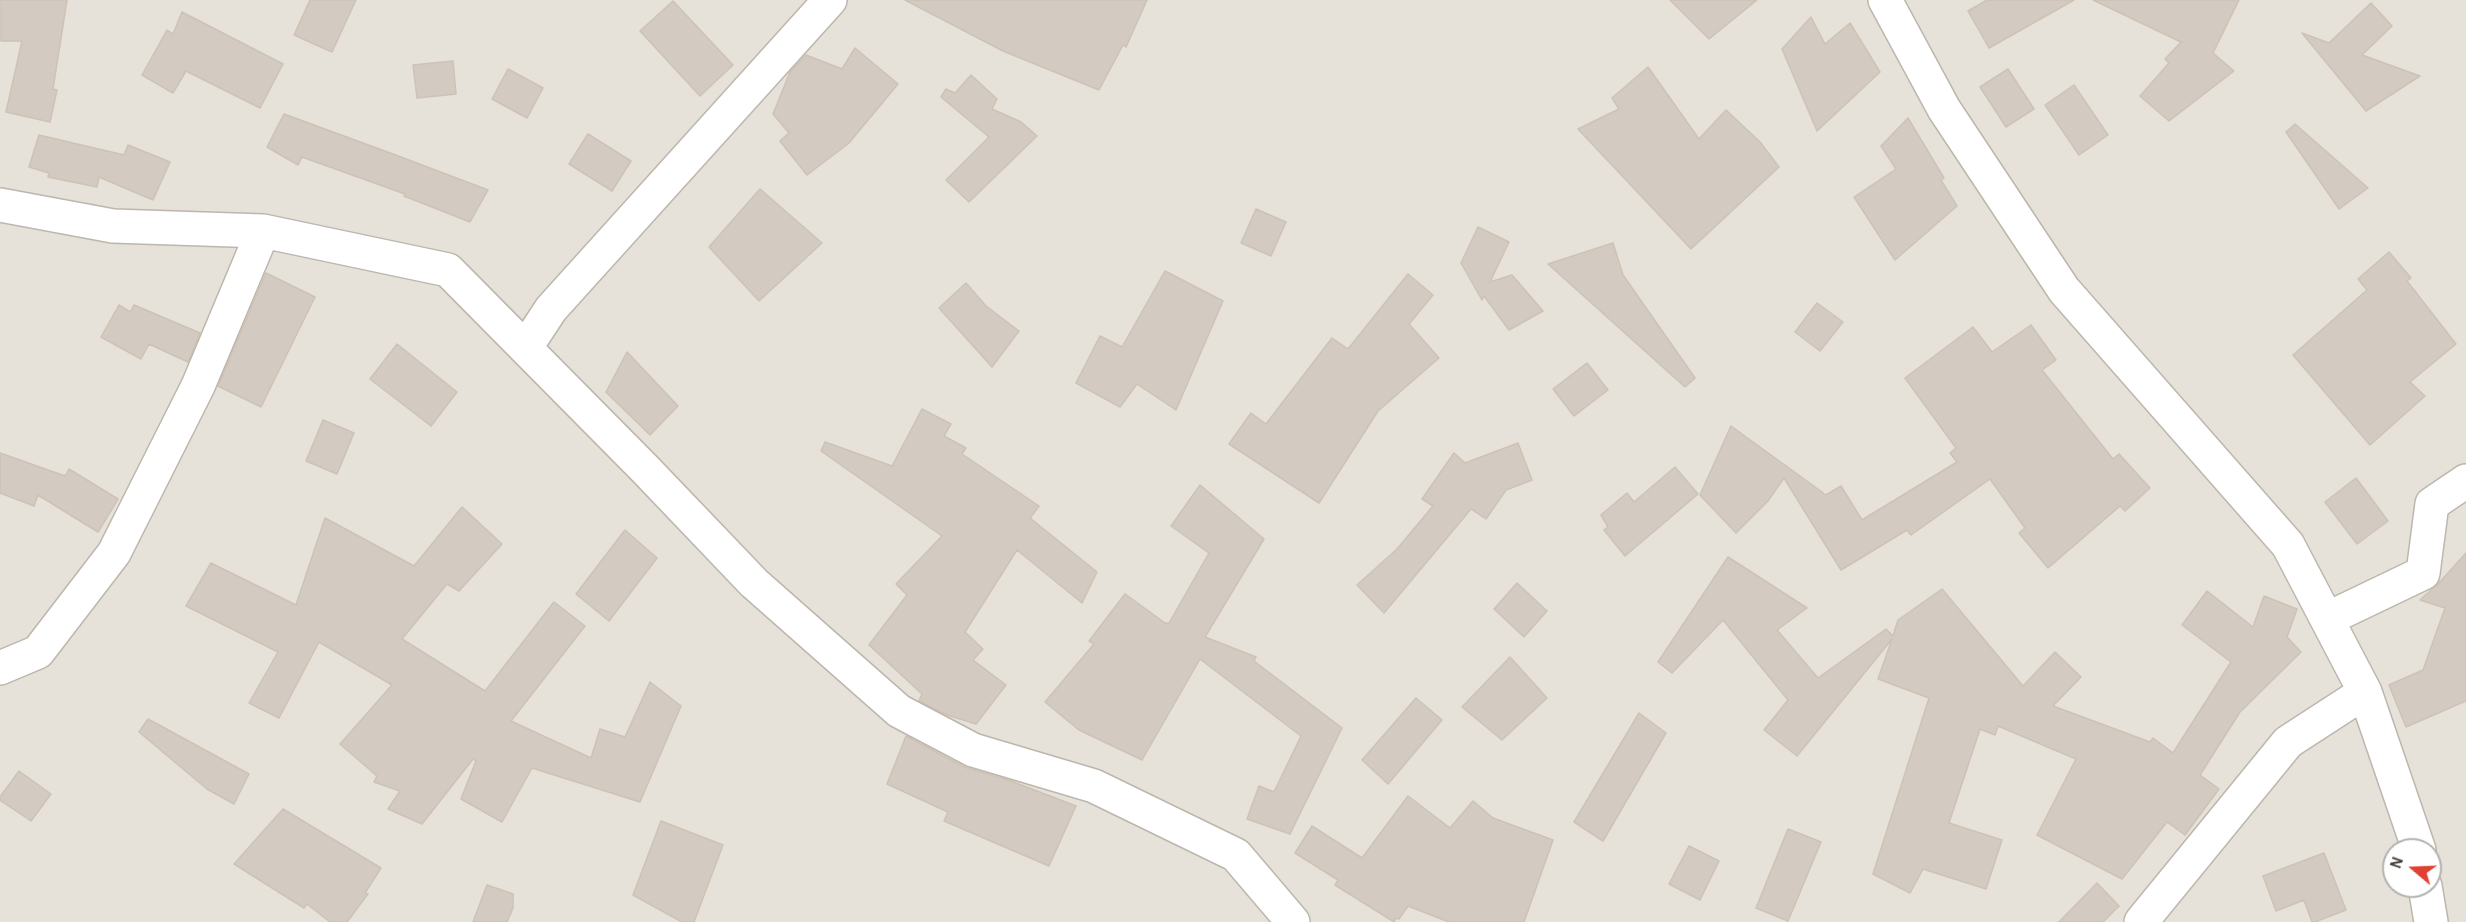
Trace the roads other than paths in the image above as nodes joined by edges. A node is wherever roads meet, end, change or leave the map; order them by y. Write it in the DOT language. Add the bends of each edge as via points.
graph roads {
  1 [pos="830,0"];
  2 [pos="1885,0"];
  3 [pos="0,205"];
  4 [pos="263,231"];
  5 [pos="526,347"];
  6 [pos="2466,481"];
  7 [pos="2327,619"];
  8 [pos="0,668"];
  9 [pos="2365,692"];
  10 [pos="2415,838"];
  11 [pos="2427,898"];
  12 [pos="1293,922"];
  13 [pos="2141,922"];
  14 [pos="2431,922"];
  1 -- 5 [label="street" via="551,309"];
  2 -- 7 [label="street" via="1944,109 2064,290 2288,545"];
  3 -- 4 [label="street" via="113,225"];
  4 -- 5 [label="street" via="448,270"];
  4 -- 8 [label="street" via="198,386 114,553 38,652"];
  5 -- 12 [label="street" via="754,583 899,711 973,750 1094,786 1236,855"];
  6 -- 7 [label="street" via="2432,504 2423,573"];
  7 -- 9 [label="street"];
  9 -- 10 [label="street"];
  9 -- 13 [label="street" via="2288,742"];
  11 -- 14 [label="street"];
}
